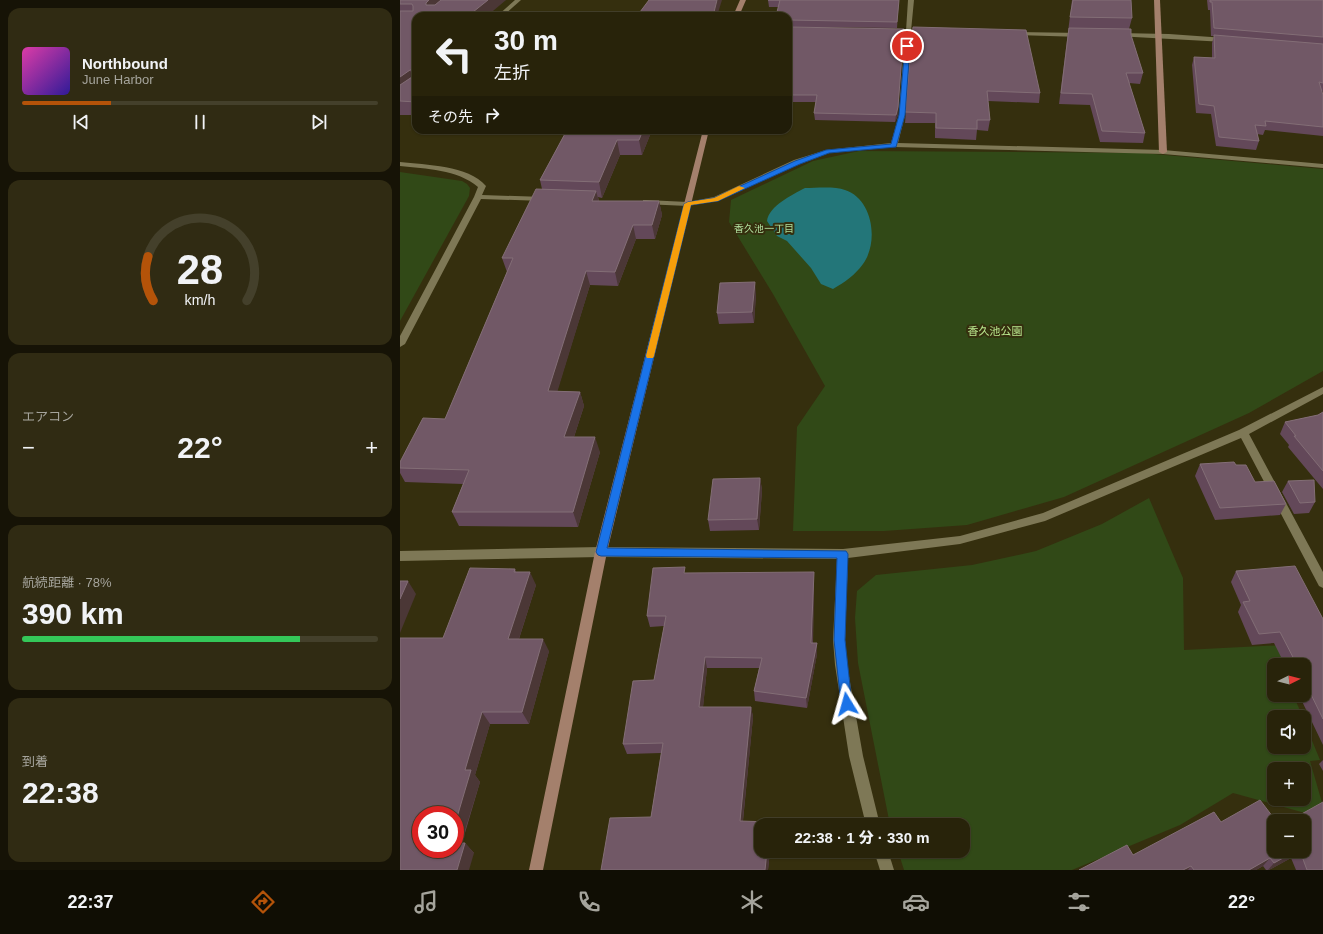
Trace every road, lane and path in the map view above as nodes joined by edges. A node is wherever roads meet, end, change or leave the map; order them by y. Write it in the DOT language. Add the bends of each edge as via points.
graph roads {
  1 [pos="518,0"];
  2 [pos="743,0"];
  3 [pos="911,0"];
  4 [pos="1157,0"];
  5 [pos="504,12"];
  6 [pos="738,12"];
  7 [pos="886,32"];
  8 [pos="908,32"];
  9 [pos="932,33"];
  10 [pos="1010,34"];
  11 [pos="1088,35"];
  12 [pos="1111,35"];
  13 [pos="1158,36"];
  14 [pos="1231,41"];
  15 [pos="705,134"];
  16 [pos="894,145"];
  17 [pos="1164,152"];
  18 [pos="400,164"];
  19 [pos="1323,166"];
  20 [pos="478,197"];
  21 [pos="555,199"];
  22 [pos="641,202"];
  23 [pos="688,204"];
  24 [pos="400,344"];
  25 [pos="1323,390"];
  26 [pos="1243,433"];
  27 [pos="601,552"];
  28 [pos="843,554"];
  29 [pos="400,556"];
  30 [pos="1323,583"];
  31 [pos="871,818"];
  32 [pos="883,858"];
  33 [pos="536,870"];
  34 [pos="887,870"];
  1 -- 5 [label="street"];
  2 -- 6 [label="street"];
  3 -- 8 [label="street"];
  4 -- 13 [label="street"];
  7 -- 8 [label="street"];
  8 -- 9 [label="street"];
  8 -- 16 [label="street" via="902,115"];
  10 -- 11 [label="street"];
  12 -- 13 [label="street"];
  13 -- 14 [label="street"];
  13 -- 17 [label="street"];
  15 -- 23 [label="street"];
  16 -- 17 [label="street"];
  16 -- 23 [label="street" via="828,152 797,162 716,200"];
  17 -- 19 [label="street"];
  18 -- 20 [label="street" via="449,171 470,177 482,186"];
  20 -- 21 [label="street"];
  20 -- 24 [label="street"];
  22 -- 23 [label="street"];
  23 -- 27 [label="street"];
  25 -- 26 [label="street"];
  26 -- 28 [label="street" via="1045,517 960,540"];
  26 -- 30 [label="street"];
  27 -- 28 [label="street"];
  27 -- 29 [label="street"];
  27 -- 33 [label="street"];
  28 -- 31 [label="street" via="839,640 841,665 856,756"];
  32 -- 34 [label="street"];
}
